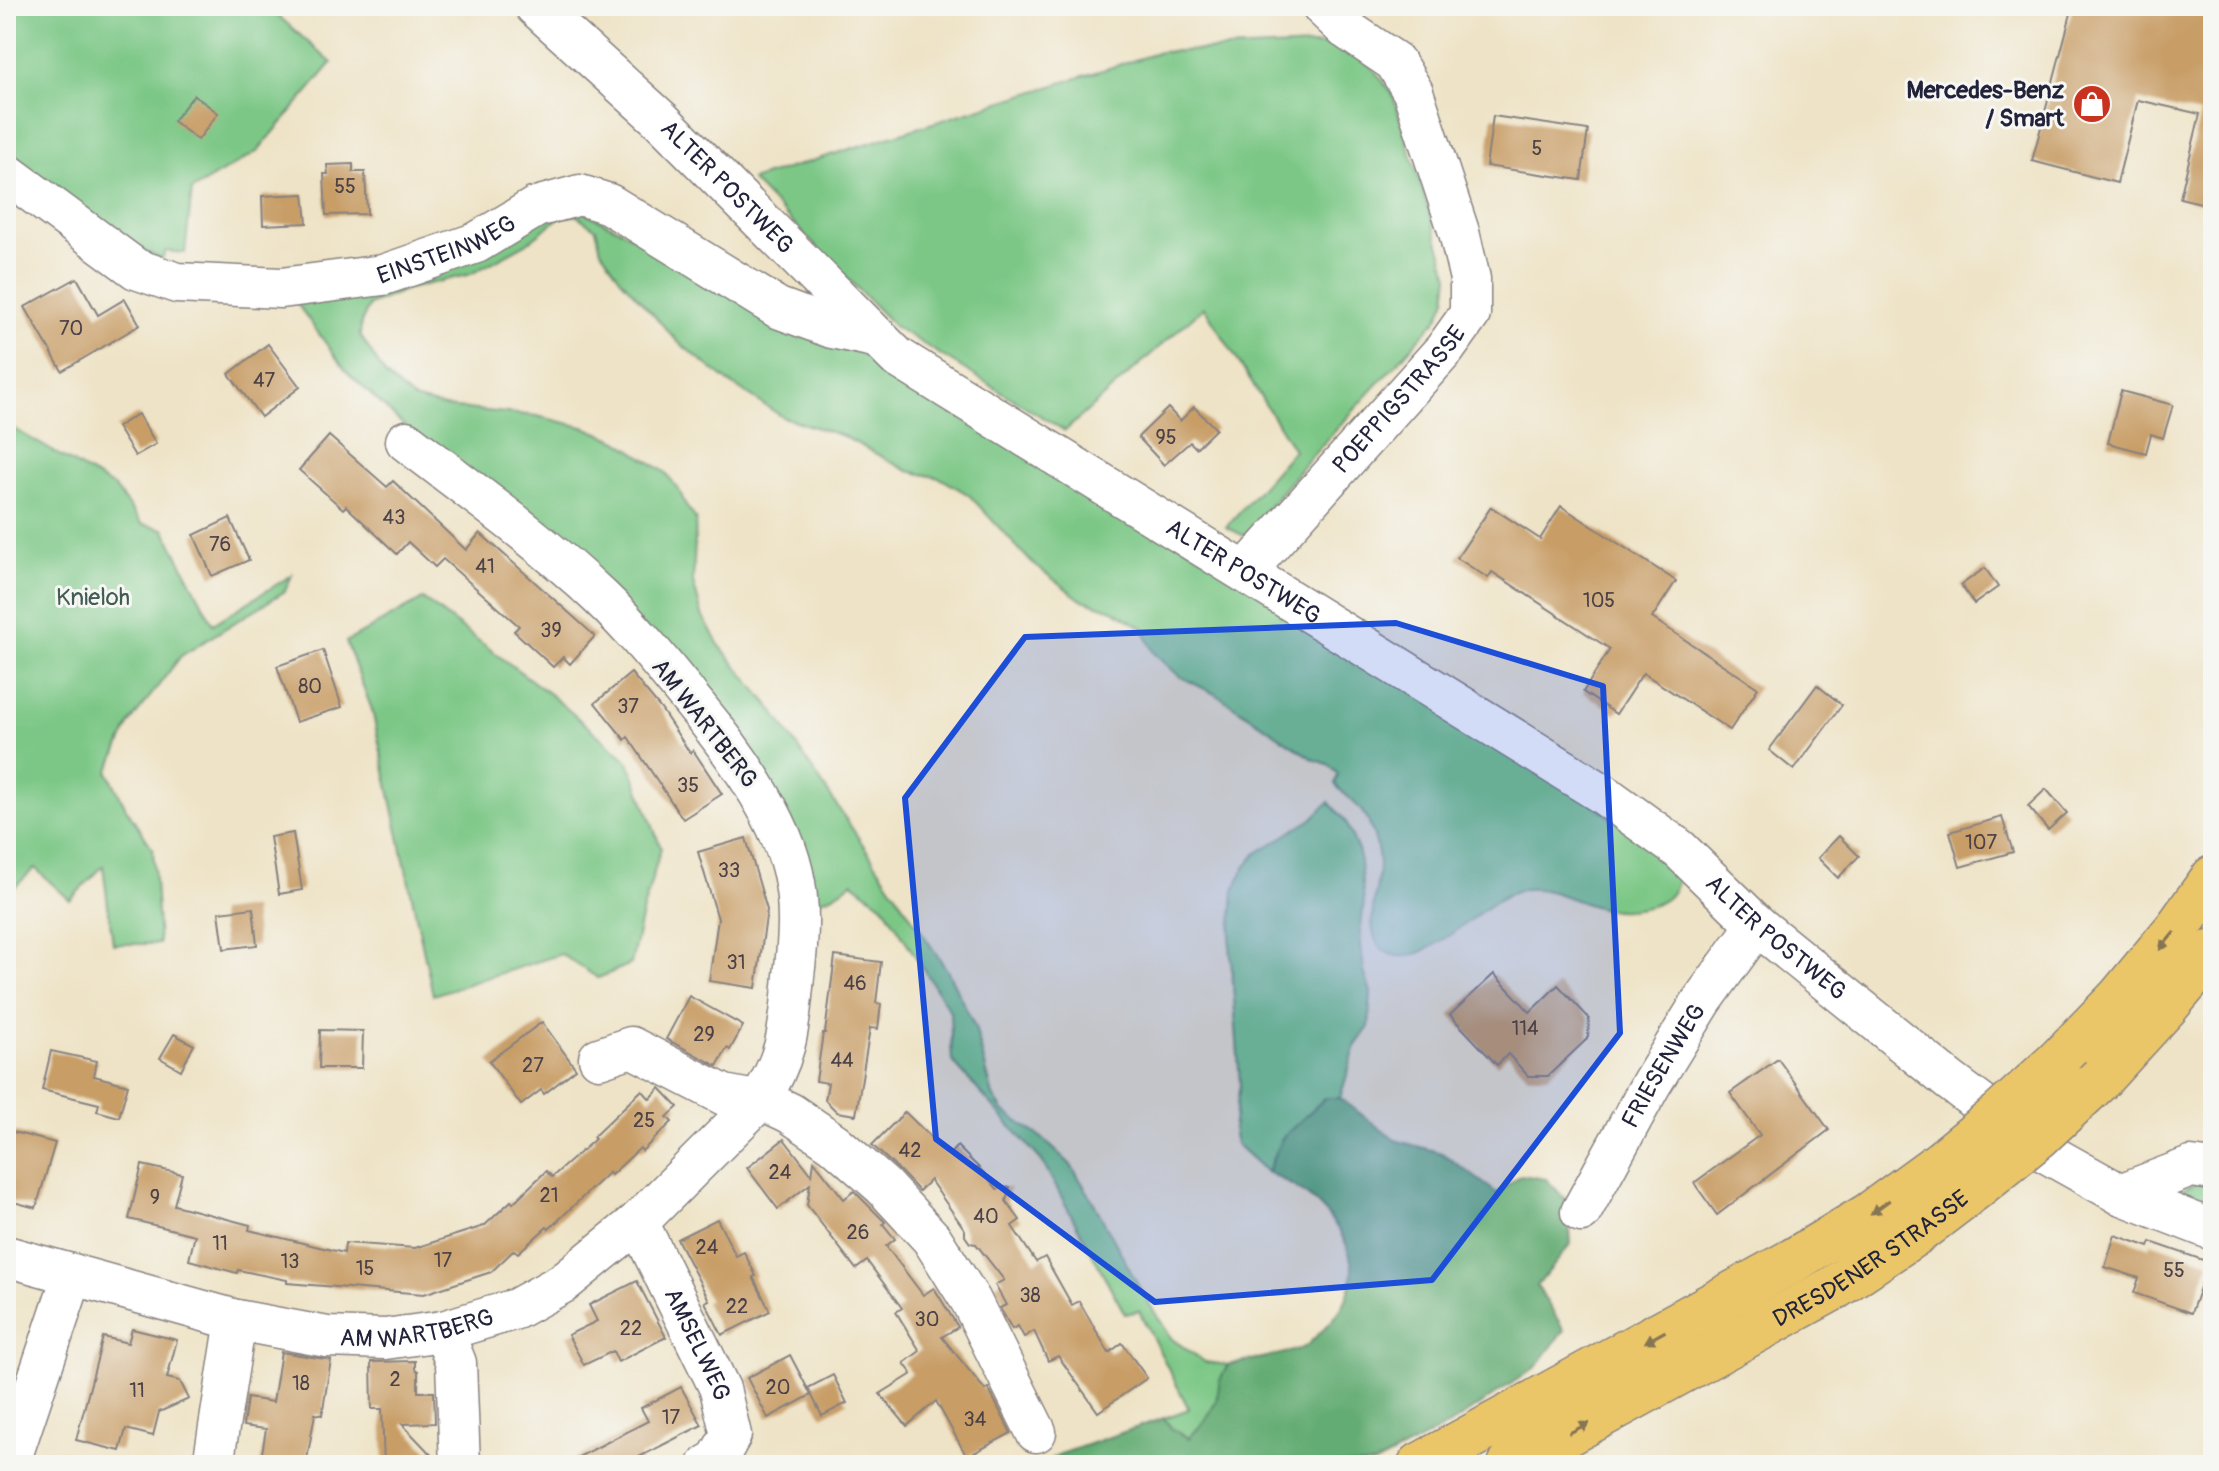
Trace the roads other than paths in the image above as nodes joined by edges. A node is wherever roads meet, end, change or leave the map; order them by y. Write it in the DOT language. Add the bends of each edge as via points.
graph roads {
  1 [pos="535,6"];
  2 [pos="1322,6"];
  3 [pos="6,173"];
  4 [pos="879,338"];
  5 [pos="406,441"];
  6 [pos="1246,571"];
  7 [pos="2213,878"];
  8 [pos="1757,925"];
  9 [pos="2213,951"];
  10 [pos="599,1058"];
  11 [pos="758,1102"];
  12 [pos="2213,1170"];
  13 [pos="1959,1175"];
  14 [pos="2120,1194"];
  15 [pos="1581,1212"];
  16 [pos="638,1222"];
  17 [pos="2213,1230"];
  18 [pos="6,1256"];
  19 [pos="73,1274"];
  20 [pos="236,1320"];
  21 [pos="443,1331"];
  22 [pos="23,1371"];
  23 [pos="1036,1432"];
  24 [pos="9,1465"];
  25 [pos="213,1465"];
  26 [pos="460,1465"];
  27 [pos="708,1465"];
  28 [pos="1420,1465"];
  29 [pos="1510,1465"];
  1 -- 4 [label="street, ALTER POSTWEG" via="662,121"];
  2 -- 6 [label="street, POEPPIGSTRASSE" via="1395,62 1413,92 1459,232 1470,279 1470,314 1445,349"];
  3 -- 4 [label="street, EINSTEINWEG" via="136,269 177,283 281,288 383,275 476,243 536,207 580,195 609,204 778,308"];
  4 -- 6 [label="street, ALTER POSTWEG" via="897,357"];
  5 -- 11 [label="street, AM WARTBERG" via="601,597 721,736 758,791 794,873 798,939 790,1026 772,1082"];
  6 -- 8 [label="street, ALTER POSTWEG" via="1603,794 1679,849"];
  7 -- 13 [label="main road, one-way, bridge" via="2120,997 1999,1115"];
  8 -- 14 [label="street, ALTER POSTWEG" via="1981,1105 2045,1152"];
  8 -- 15 [label="street, FRIESENWEG" via="1694,1013"];
  9 -- 13 [label="main road, DRESDENER STRASSE, bridge" via="2101,1078 2038,1137"];
  10 -- 11 [label="street" via="631,1047 724,1095"];
  11 -- 16 [label="street, AM WARTBERG"];
  11 -- 23 [label="street" via="790,1113 834,1143 932,1239 971,1301"];
  12 -- 14 [label="street" via="2191,1167"];
  13 -- 28 [label="main road, one-way" via="1869,1215"];
  29 -- 13 [label="main road, DRESDENER STRASSE, one-way" via="1834,1288 1916,1233"];
  14 -- 17 [label="street"];
  16 -- 21 [label="street, AM WARTBERG" via="563,1283 516,1309"];
  16 -- 27 [label="street, AMSELWEG" via="720,1389 731,1435 717,1460"];
  18 -- 19 [label="street, AM WARTBERG"];
  19 -- 20 [label="street, AM WARTBERG"];
  19 -- 22 [label="street"];
  20 -- 21 [label="street, AM WARTBERG" via="327,1337 385,1339"];
  20 -- 25 [label="street"];
  21 -- 26 [label="street" via="456,1363"];
  22 -- 24 [label="street"];
}
